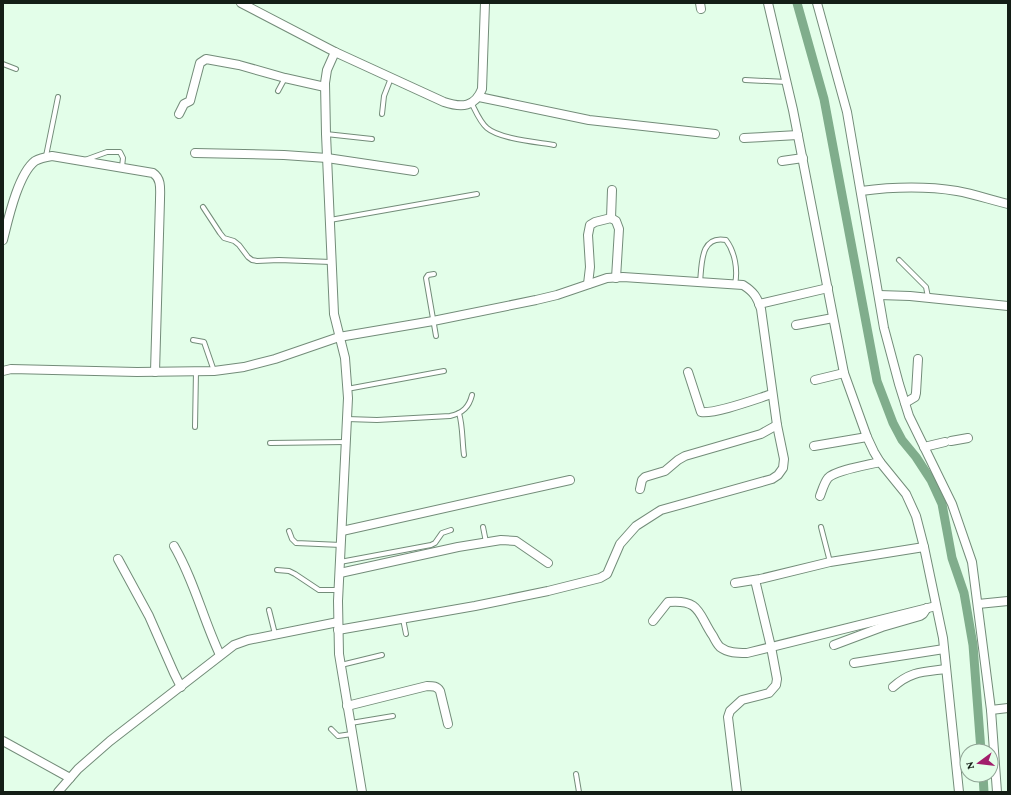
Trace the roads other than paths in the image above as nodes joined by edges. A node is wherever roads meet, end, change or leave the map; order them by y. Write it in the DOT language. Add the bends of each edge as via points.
graph roads {
  1 [pos="241,3"];
  2 [pos="485,3"];
  3 [pos="768,3"];
  4 [pos="817,3"];
  5 [pos="335,52"];
  6 [pos="3,64"];
  7 [pos="16,69"];
  8 [pos="285,78"];
  9 [pos="391,78"];
  10 [pos="745,80"];
  11 [pos="788,82"];
  12 [pos="325,87"];
  13 [pos="278,91"];
  14 [pos="58,97"];
  15 [pos="479,97"];
  16 [pos="472,104"];
  17 [pos="180,114"];
  18 [pos="382,114"];
  19 [pos="326,134"];
  20 [pos="715,134"];
  21 [pos="798,135"];
  22 [pos="744,138"];
  23 [pos="372,140"];
  24 [pos="554,145"];
  25 [pos="195,153"];
  26 [pos="46,157"];
  27 [pos="327,158"];
  28 [pos="803,158"];
  29 [pos="83,161"];
  30 [pos="782,161"];
  31 [pos="122,167"];
  32 [pos="414,171"];
  33 [pos="612,190"];
  34 [pos="860,191"];
  35 [pos="477,194"];
  36 [pos="1008,204"];
  37 [pos="203,207"];
  38 [pos="611,218"];
  39 [pos="330,220"];
  40 [pos="3,240"];
  41 [pos="899,260"];
  42 [pos="331,262"];
  43 [pos="434,274"];
  44 [pos="616,278"];
  45 [pos="700,282"];
  46 [pos="588,284"];
  47 [pos="735,284"];
  48 [pos="828,288"];
  49 [pos="879,295"];
  50 [pos="928,298"];
  51 [pos="759,304"];
  52 [pos="1008,306"];
  53 [pos="834,318"];
  54 [pos="433,321"];
  55 [pos="796,325"];
  56 [pos="436,336"];
  57 [pos="339,337"];
  58 [pos="193,340"];
  59 [pos="918,359"];
  60 [pos="3,371"];
  61 [pos="196,371"];
  62 [pos="214,371"];
  63 [pos="444,371"];
  64 [pos="155,372"];
  65 [pos="688,372"];
  66 [pos="844,373"];
  67 [pos="815,380"];
  68 [pos="347,389"];
  69 [pos="772,394"];
  70 [pos="472,395"];
  71 [pos="905,403"];
  72 [pos="459,413"];
  73 [pos="347,419"];
  74 [pos="777,425"];
  75 [pos="195,427"];
  76 [pos="867,437"];
  77 [pos="968,438"];
  78 [pos="346,442"];
  79 [pos="270,443"];
  80 [pos="814,446"];
  81 [pos="924,447"];
  82 [pos="464,455"];
  83 [pos="880,462"];
  84 [pos="570,480"];
  85 [pos="640,489"];
  86 [pos="820,496"];
  87 [pos="483,527"];
  88 [pos="820,527"];
  89 [pos="451,530"];
  90 [pos="289,531"];
  91 [pos="342,531"];
  92 [pos="486,542"];
  93 [pos="341,545"];
  94 [pos="174,546"];
  95 [pos="924,547"];
  96 [pos="118,559"];
  97 [pos="340,562"];
  98 [pos="548,562"];
  99 [pos="830,562"];
  100 [pos="277,570"];
  101 [pos="340,573"];
  102 [pos="754,580"];
  103 [pos="735,583"];
  104 [pos="339,590"];
  105 [pos="1008,601"];
  106 [pos="978,604"];
  107 [pos="936,606"];
  108 [pos="927,608"];
  109 [pos="269,610"];
  110 [pos="403,618"];
  111 [pos="653,621"];
  112 [pos="338,626"];
  113 [pos="406,634"];
  114 [pos="275,635"];
  115 [pos="834,644"];
  116 [pos="772,647"];
  117 [pos="944,649"];
  118 [pos="220,655"];
  119 [pos="382,655"];
  120 [pos="854,663"];
  121 [pos="340,665"];
  122 [pos="946,669"];
  123 [pos="181,687"];
  124 [pos="893,687"];
  125 [pos="347,706"];
  126 [pos="1008,708"];
  127 [pos="991,710"];
  128 [pos="393,716"];
  129 [pos="350,724"];
  130 [pos="448,724"];
  131 [pos="331,729"];
  132 [pos="352,734"];
  133 [pos="3,741"];
  134 [pos="576,774"];
  135 [pos="70,778"];
  136 [pos="58,792"];
  137 [pos="362,792"];
  138 [pos="578,792"];
  139 [pos="737,792"];
  140 [pos="959,792"];
  141 [pos="997,792"];
  1 -- 5 [label="street"];
  2 -- 15 [label="street" via="483,82"];
  3 -- 11 [label="street"];
  4 -- 34 [label="street" via="847,112"];
  5 -- 9 [label="street"];
  5 -- 12 [label="street" via="327,70"];
  6 -- 7 [label="lane"];
  8 -- 12 [label="street"];
  8 -- 13 [label="lane"];
  8 -- 17 [label="street" via="206,59 200,63 190,101 184,104"];
  9 -- 16 [label="street" via="444,102"];
  9 -- 18 [label="lane" via="384,96"];
  10 -- 11 [label="lane"];
  11 -- 21 [label="street"];
  12 -- 19 [label="street"];
  14 -- 26 [label="lane"];
  15 -- 16 [label="street"];
  15 -- 20 [label="street" via="589,120"];
  16 -- 24 [label="lane" via="487,128 492,131 511,138"];
  19 -- 23 [label="lane"];
  19 -- 27 [label="street"];
  21 -- 22 [label="street"];
  21 -- 28 [label="street"];
  25 -- 27 [label="street"];
  26 -- 29 [label="street"];
  26 -- 40 [label="street" via="34,162 27,170 9,215"];
  27 -- 32 [label="street"];
  27 -- 39 [label="street"];
  28 -- 30 [label="street"];
  28 -- 48 [label="street"];
  29 -- 31 [label="street"];
  29 -- 31 [label="lane" via="107,152 120,152"];
  31 -- 64 [label="street" via="153,173 160,184"];
  33 -- 38 [label="street"];
  34 -- 36 [label="street" via="887,188 956,191"];
  34 -- 49 [label="street"];
  35 -- 39 [label="lane"];
  37 -- 42 [label="lane" via="224,238 234,241 252,260"];
  38 -- 44 [label="street" via="616,221 619,229"];
  38 -- 46 [label="street" via="590,225"];
  39 -- 42 [label="street"];
  41 -- 50 [label="lane" via="926,287"];
  42 -- 57 [label="street" via="334,314"];
  43 -- 54 [label="lane" via="426,278"];
  44 -- 45 [label="street"];
  44 -- 46 [label="street"];
  45 -- 47 [label="street"];
  45 -- 47 [label="lane" via="705,248 714,240 721,239 726,240 731,247 736,267"];
  46 -- 54 [label="street" via="557,295"];
  47 -- 51 [label="street" via="751,290"];
  48 -- 51 [label="street"];
  48 -- 53 [label="street"];
  49 -- 50 [label="street"];
  49 -- 71 [label="street" via="884,328"];
  50 -- 52 [label="street"];
  51 -- 69 [label="street"];
  53 -- 55 [label="street"];
  53 -- 66 [label="street"];
  54 -- 56 [label="lane"];
  54 -- 57 [label="street"];
  57 -- 62 [label="street" via="275,359"];
  57 -- 68 [label="street" via="345,358"];
  58 -- 62 [label="lane" via="204,342"];
  59 -- 71 [label="street" via="915,397"];
  60 -- 64 [label="street" via="11,369"];
  61 -- 62 [label="street"];
  61 -- 64 [label="street"];
  61 -- 75 [label="lane"];
  63 -- 68 [label="lane"];
  65 -- 69 [label="street" via="701,412 721,409"];
  66 -- 67 [label="street"];
  66 -- 76 [label="street"];
  68 -- 73 [label="street"];
  69 -- 74 [label="street"];
  70 -- 72 [label="lane" via="468,407"];
  71 -- 81 [label="street"];
  72 -- 73 [label="lane" via="450,416 377,420"];
  72 -- 82 [label="lane"];
  73 -- 78 [label="street"];
  74 -- 85 [label="street" via="761,434 684,456 665,471 645,477"];
  74 -- 110 [label="street" via="784,459 783,468 778,475 772,479 661,510 636,526 620,544 607,574 600,578 480,605"];
  76 -- 80 [label="street"];
  76 -- 83 [label="street"];
  77 -- 81 [label="street"];
  78 -- 79 [label="lane"];
  78 -- 91 [label="street"];
  81 -- 106 [label="street" via="952,504 967,546"];
  83 -- 86 [label="street" via="829,477"];
  83 -- 95 [label="street" via="906,494 916,516"];
  84 -- 91 [label="street"];
  87 -- 92 [label="lane"];
  88 -- 99 [label="lane"];
  89 -- 97 [label="lane" via="442,534 431,545"];
  90 -- 93 [label="lane" via="296,543"];
  91 -- 93 [label="street"];
  92 -- 98 [label="street" via="516,541"];
  92 -- 101 [label="street"];
  93 -- 97 [label="street"];
  94 -- 118 [label="street" via="189,575"];
  95 -- 99 [label="street"];
  95 -- 107 [label="street"];
  96 -- 123 [label="street" via="149,616"];
  97 -- 101 [label="street"];
  99 -- 102 [label="street"];
  100 -- 104 [label="lane" via="289,571 320,590"];
  101 -- 104 [label="street"];
  102 -- 103 [label="street"];
  102 -- 116 [label="street"];
  104 -- 112 [label="street"];
  105 -- 106 [label="street"];
  106 -- 127 [label="street"];
  107 -- 108 [label="street"];
  107 -- 117 [label="street"];
  108 -- 115 [label="street" via="920,616"];
  108 -- 116 [label="street"];
  109 -- 114 [label="lane"];
  110 -- 112 [label="street"];
  110 -- 113 [label="lane"];
  111 -- 116 [label="street" via="668,602 681,601 692,604 700,612 719,646 732,652 747,653"];
  112 -- 114 [label="street"];
  112 -- 121 [label="street"];
  114 -- 118 [label="street" via="240,642"];
  116 -- 139 [label="street" via="776,685 769,693 742,700 730,711 728,717"];
  117 -- 120 [label="street"];
  117 -- 122 [label="street"];
  118 -- 123 [label="street"];
  119 -- 121 [label="lane"];
  121 -- 125 [label="street"];
  122 -- 124 [label="street" via="916,673"];
  122 -- 140 [label="street"];
  123 -- 135 [label="street" via="110,741"];
  125 -- 129 [label="street"];
  125 -- 130 [label="street" via="434,686 440,691"];
  126 -- 127 [label="street"];
  127 -- 141 [label="street"];
  128 -- 129 [label="lane"];
  129 -- 132 [label="street"];
  131 -- 132 [label="lane" via="338,736"];
  132 -- 137 [label="street"];
  133 -- 135 [label="street"];
  134 -- 138 [label="lane"];
  135 -- 136 [label="street"];
}
